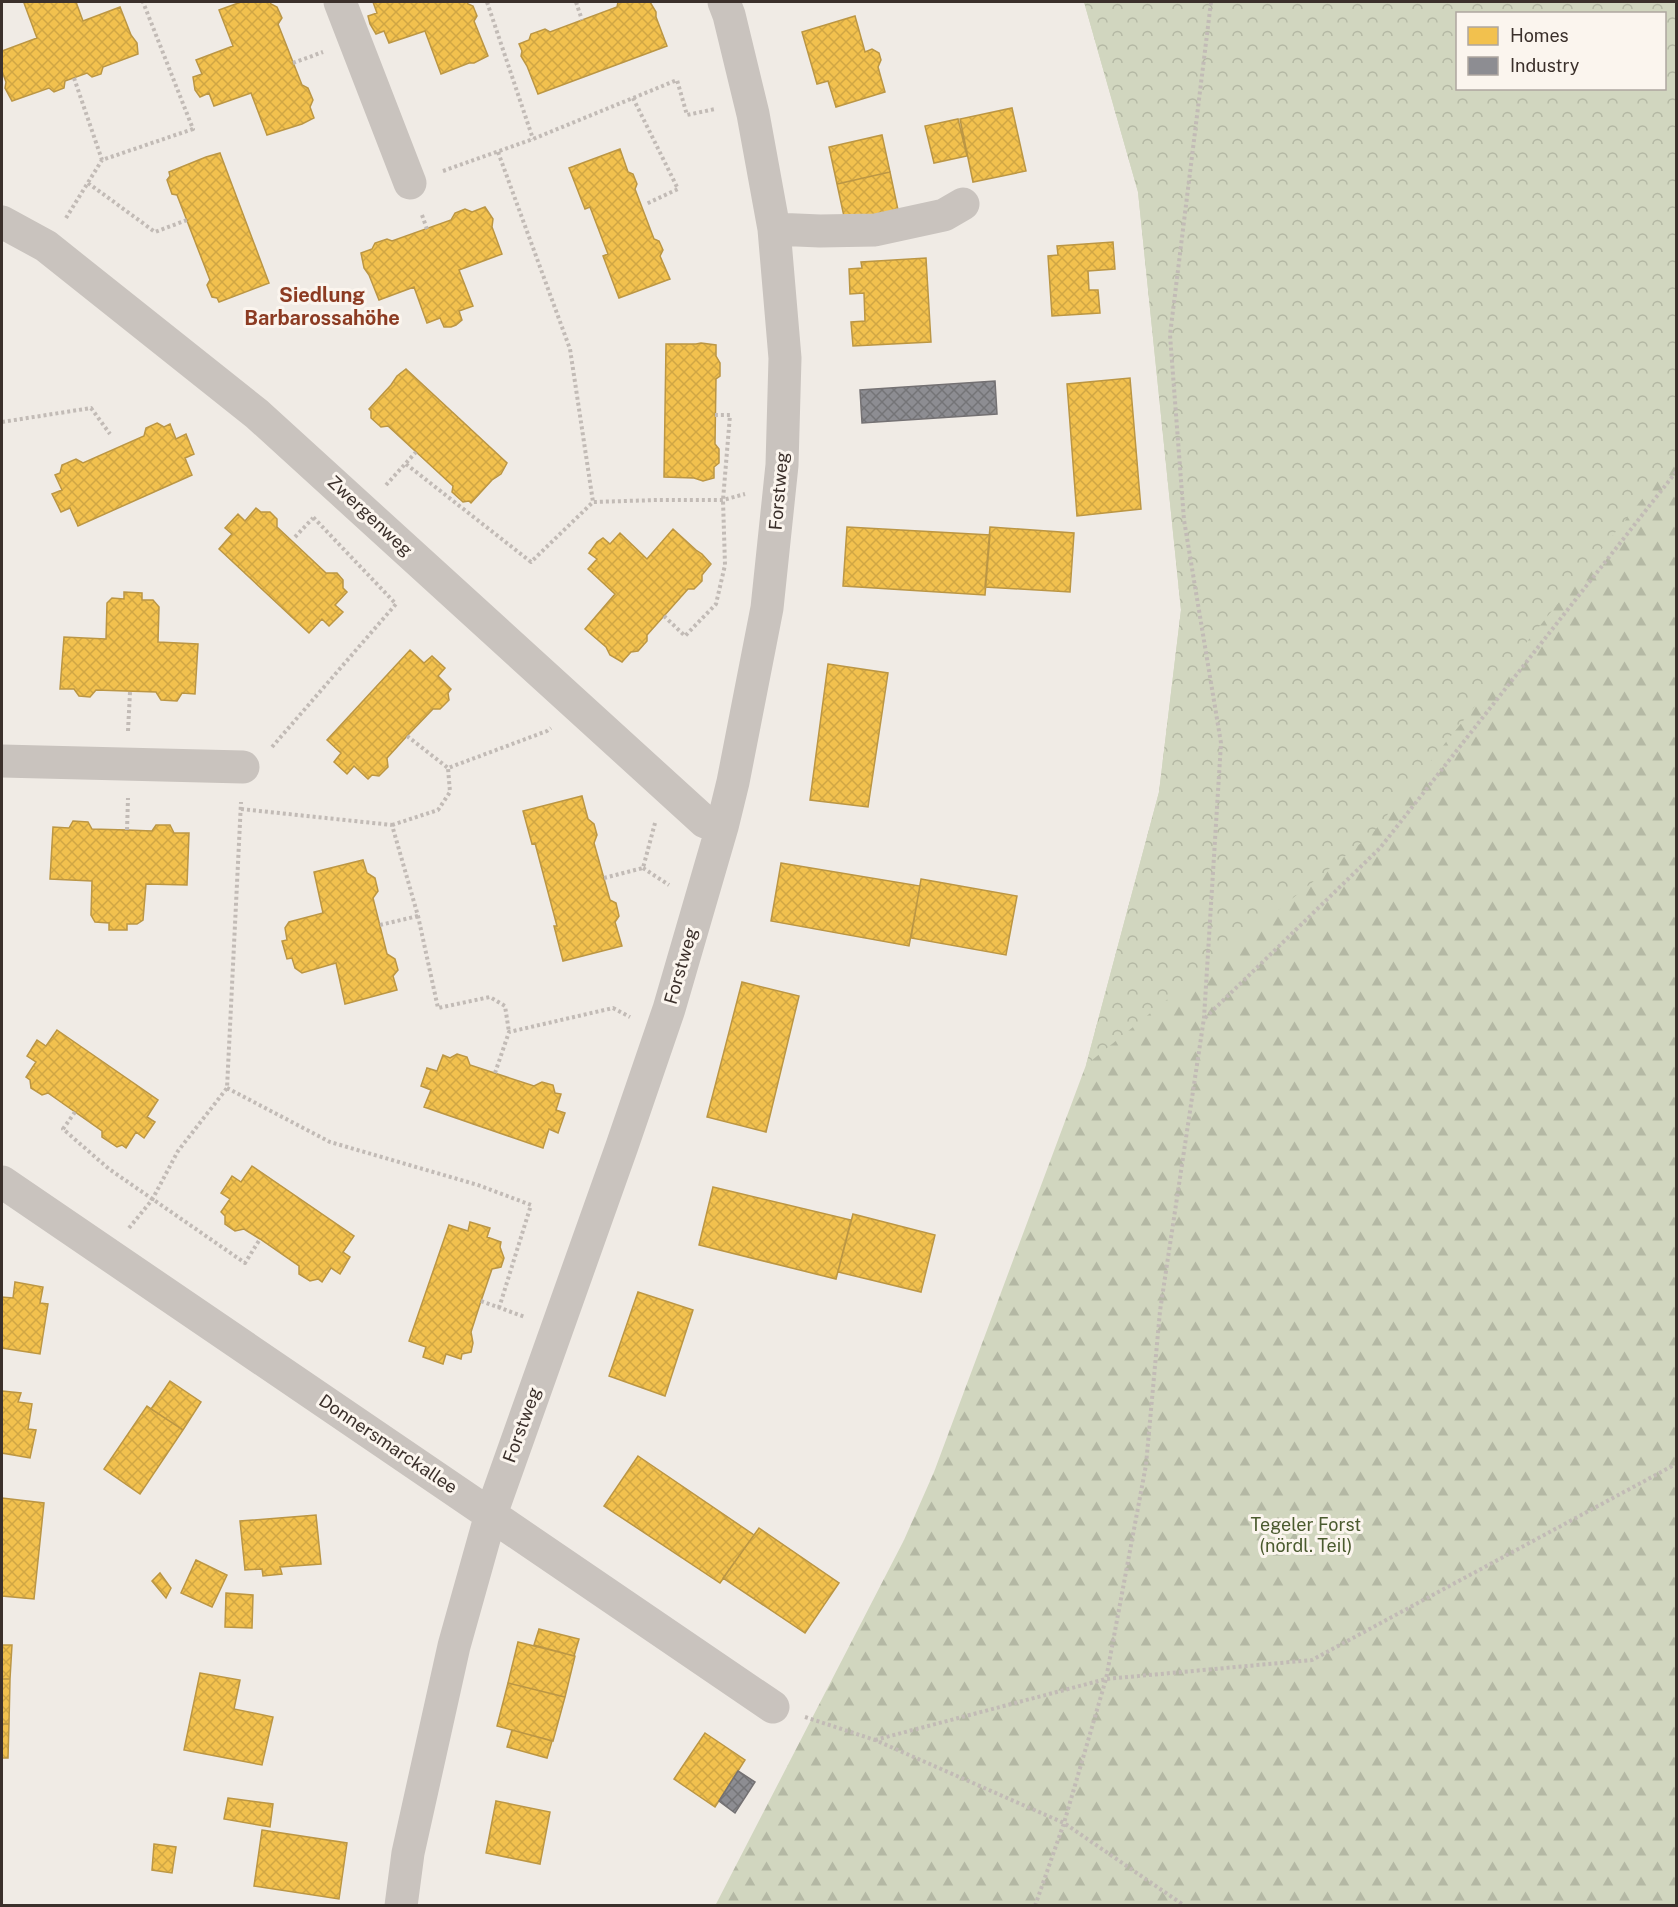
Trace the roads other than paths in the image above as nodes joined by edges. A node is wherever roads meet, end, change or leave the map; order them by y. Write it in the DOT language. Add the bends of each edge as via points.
graph roads {
  1 [pos="340,2"];
  2 [pos="724,2"];
  3 [pos="410,183"];
  4 [pos="963,204"];
  5 [pos="2,222"];
  6 [pos="774,229"];
  7 [pos="2,761"];
  8 [pos="243,767"];
  9 [pos="722,827"];
  10 [pos="2,1182"];
  11 [pos="491,1514"];
  12 [pos="773,1707"];
  13 [pos="401,1905"];
  1 -- 3 [label="street"];
  2 -- 6 [label="street, Forstweg" via="753,114"];
  4 -- 6 [label="street" via="944,215 875,230"];
  5 -- 9 [label="street, Zwergenweg" via="46,246 257,414 705,822"];
  6 -- 9 [label="street, Forstweg" via="785,358 782,465 767,608"];
  7 -- 8 [label="street"];
  9 -- 11 [label="street, Forstweg" via="669,1009"];
  10 -- 11 [label="street, Donnersmarckallee"];
  11 -- 12 [label="street, Donnersmarckallee"];
  11 -- 13 [label="street, Forstweg" via="454,1646 408,1853"];
}
